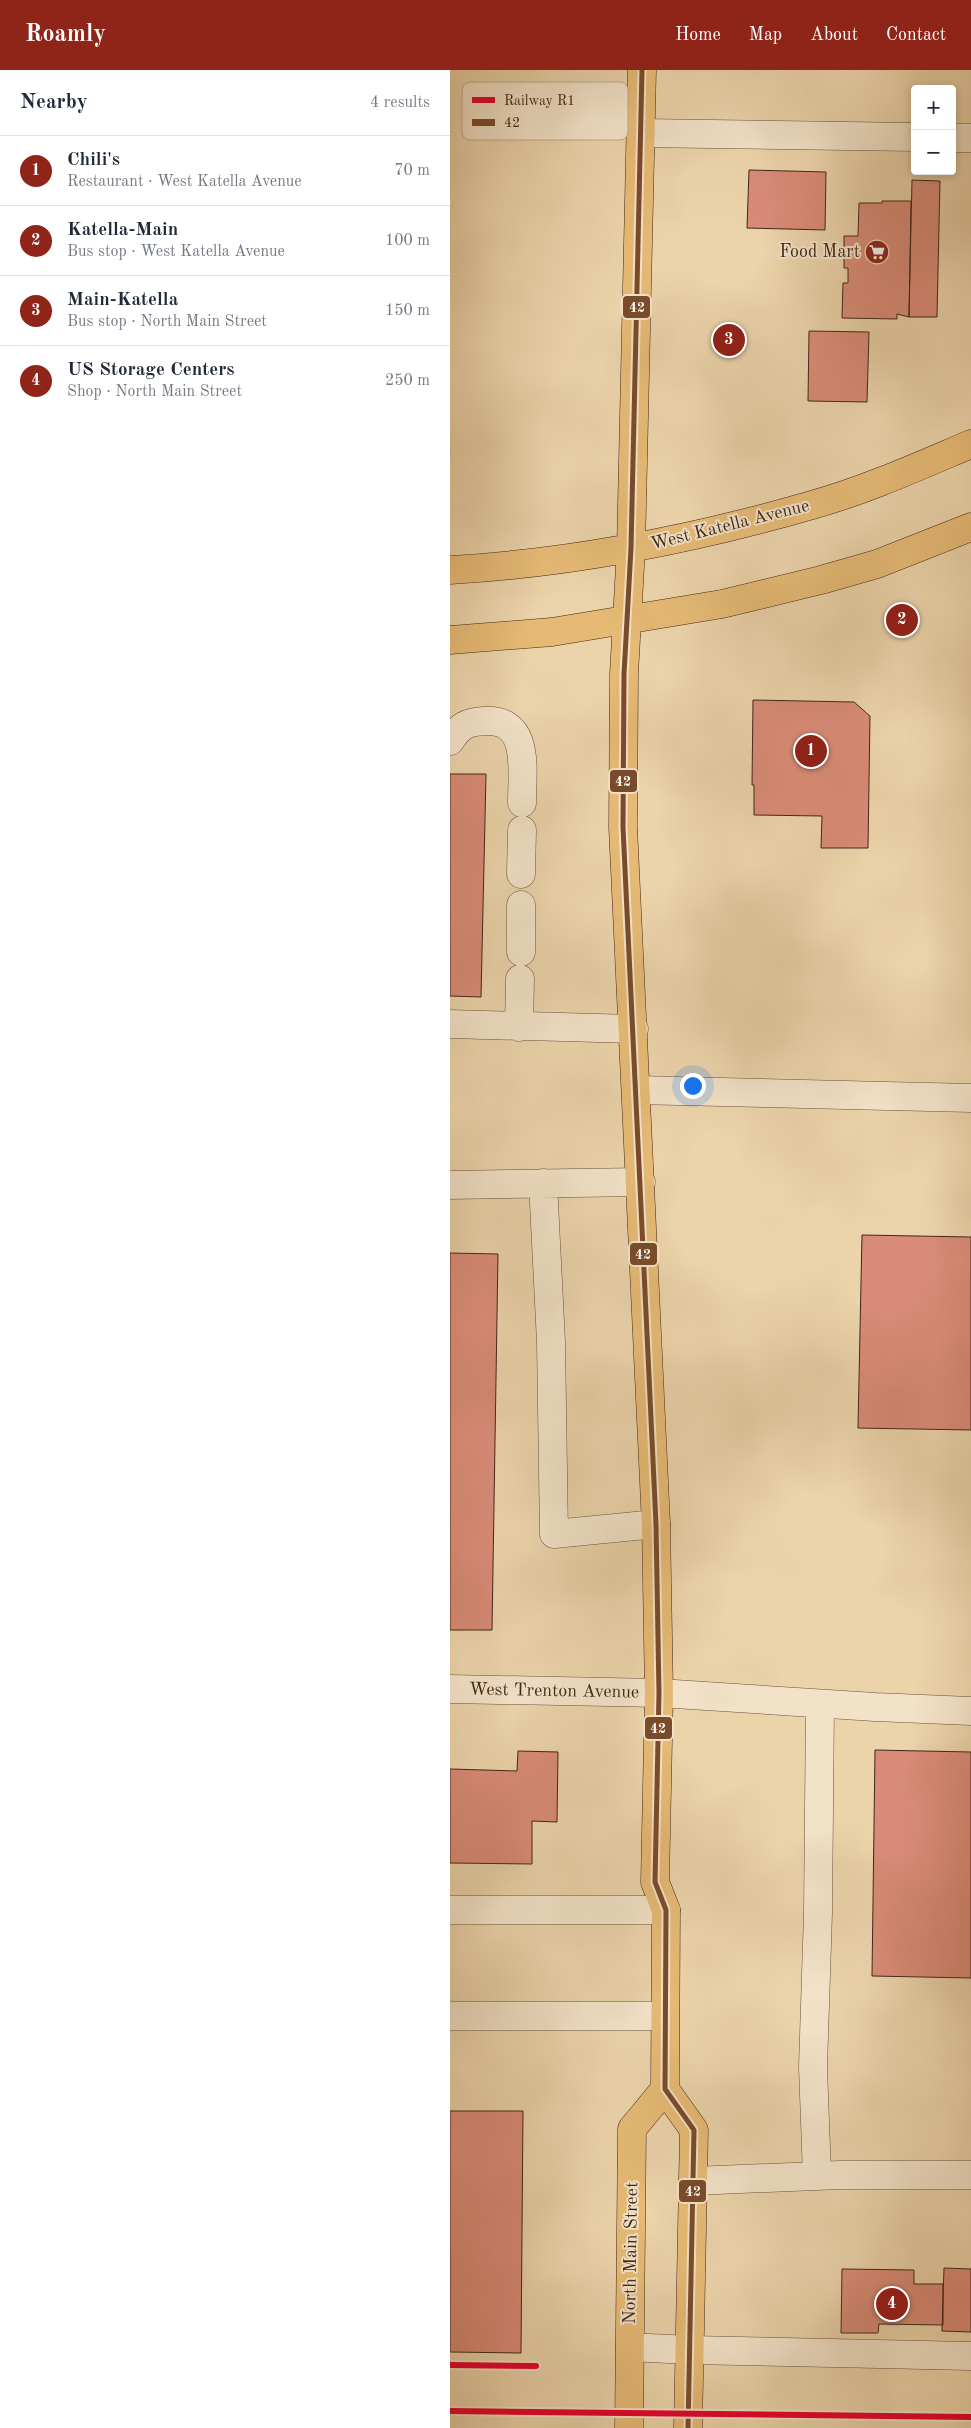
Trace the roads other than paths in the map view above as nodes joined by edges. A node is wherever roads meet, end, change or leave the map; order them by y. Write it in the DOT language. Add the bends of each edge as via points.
graph roads {
  1 [pos="642,70"];
  2 [pos="641,133"];
  3 [pos="911,137"];
  4 [pos="956,138"];
  5 [pos="971,138"];
  6 [pos="971,444"];
  7 [pos="971,528"];
  8 [pos="631,548"];
  9 [pos="450,570"];
  10 [pos="628,620"];
  11 [pos="450,640"];
  12 [pos="452,735"];
  13 [pos="522,803"];
  14 [pos="522,830"];
  15 [pos="521,874"];
  16 [pos="520,905"];
  17 [pos="521,952"];
  18 [pos="520,979"];
  19 [pos="450,1024"];
  20 [pos="519,1026"];
  21 [pos="634,1028"];
  22 [pos="636,1090"];
  23 [pos="971,1098"];
  24 [pos="641,1182"];
  25 [pos="543,1183"];
  26 [pos="450,1185"];
  27 [pos="656,1524"];
  28 [pos="450,1689"];
  29 [pos="659,1693"];
  30 [pos="820,1704"];
  31 [pos="971,1711"];
  32 [pos="450,1910"];
  33 [pos="666,1910"];
  34 [pos="450,2016"];
  35 [pos="665,2016"];
  36 [pos="665,2089"];
  37 [pos="971,2175"];
  38 [pos="817,2176"];
  39 [pos="693,2182"];
  40 [pos="630,2347"];
  41 [pos="689,2350"];
  42 [pos="971,2356"];
  43 [pos="629,2428"];
  44 [pos="688,2428"];
  1 -- 2 [label="main road"];
  2 -- 3 [label="street"];
  2 -- 8 [label="main road"];
  4 -- 5 [label="street"];
  6 -- 8 [label="main road, West Katella Avenue" via="813,505"];
  7 -- 10 [label="main road" via="877,564 821,580 722,604"];
  8 -- 9 [label="main road, West Katella Avenue" via="547,561"];
  8 -- 10 [label="main road"];
  10 -- 11 [label="main road" via="552,632"];
  10 -- 21 [label="main road" via="624,674 623,827"];
  12 -- 13 [label="street" via="460,726 473,721 494,720 512,727 520,741"];
  14 -- 15 [label="street"];
  16 -- 17 [label="street"];
  18 -- 20 [label="street"];
  19 -- 20 [label="street"];
  20 -- 21 [label="street"];
  21 -- 22 [label="main road"];
  22 -- 23 [label="street"];
  22 -- 24 [label="main road"];
  24 -- 25 [label="street"];
  24 -- 27 [label="main road"];
  25 -- 26 [label="street"];
  25 -- 27 [label="street" via="551,1342 554,1534"];
  27 -- 29 [label="main road"];
  28 -- 29 [label="street, West Trenton Avenue"];
  29 -- 30 [label="street, West Trenton Avenue"];
  29 -- 33 [label="main road" via="654,1882"];
  30 -- 31 [label="street, West Trenton Avenue"];
  30 -- 38 [label="street" via="813,2067"];
  32 -- 33 [label="street"];
  33 -- 35 [label="main road"];
  34 -- 35 [label="street"];
  35 -- 36 [label="main road"];
  36 -- 39 [label="main road" via="694,2130"];
  36 -- 40 [label="main road, North Main Street" via="632,2129"];
  37 -- 38 [label="street"];
  38 -- 39 [label="street"];
  39 -- 41 [label="main road"];
  40 -- 41 [label="street"];
  40 -- 43 [label="main road, North Main Street"];
  41 -- 42 [label="street"];
  41 -- 44 [label="main road"];
}
